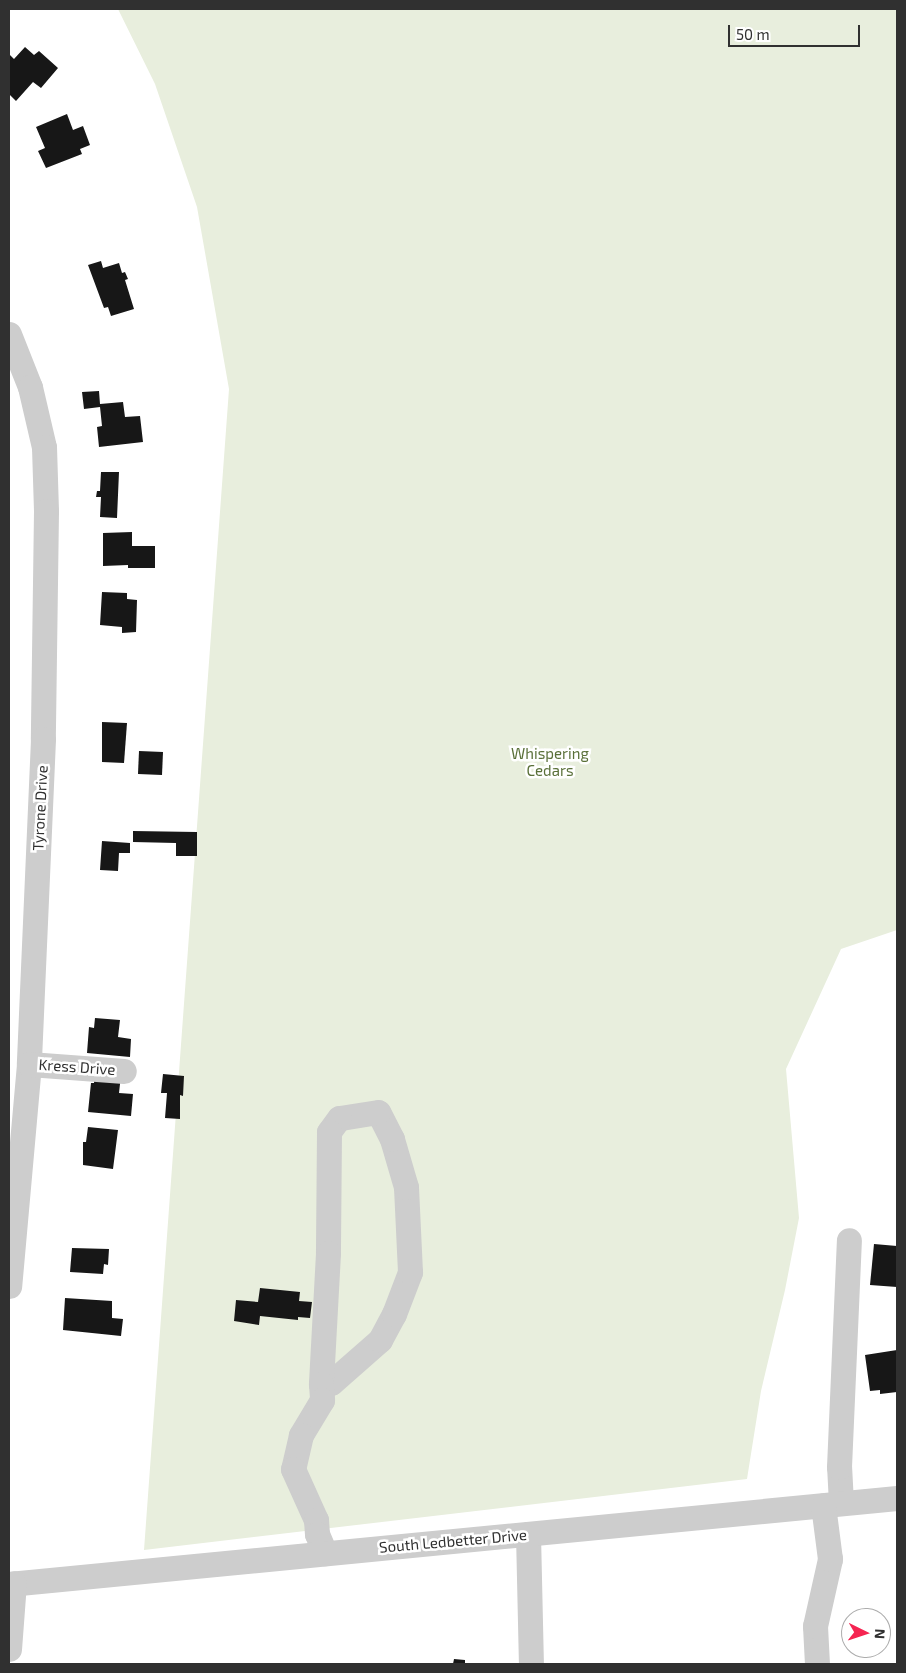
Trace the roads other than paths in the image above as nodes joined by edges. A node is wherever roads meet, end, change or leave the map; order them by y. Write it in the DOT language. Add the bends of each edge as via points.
graph roads {
  1 [pos="9,334"];
  2 [pos="29,1064"];
  3 [pos="124,1071"];
  4 [pos="849,1240"];
  5 [pos="9,1286"];
  6 [pos="321,1384"];
  7 [pos="897,1498"];
  8 [pos="832,1504"];
  9 [pos="528,1534"];
  10 [pos="325,1553"];
  11 [pos="11,1584"];
  12 [pos="9,1649"];
  13 [pos="531,1664"];
  14 [pos="817,1664"];
  1 -- 2 [label="street, Tyrone Drive" via="30,387 44,447 46,511 43,739"];
  2 -- 3 [label="street, Kress Drive"];
  2 -- 5 [label="street, Tyrone Drive"];
  4 -- 8 [label="street" via="839,1467"];
  6 -- 6 [label="street" via="328,1253 329,1132 339,1118 378,1112 392,1139 406,1187 410,1272 380,1340 331,1384"];
  6 -- 10 [label="street" via="322,1400 301,1435 293,1470 316,1520 317,1534"];
  7 -- 8 [label="street, South Ledbetter Drive"];
  8 -- 9 [label="street, South Ledbetter Drive"];
  8 -- 14 [label="street" via="830,1559 815,1626"];
  9 -- 10 [label="street, South Ledbetter Drive"];
  9 -- 13 [label="street"];
  10 -- 11 [label="street, South Ledbetter Drive"];
  11 -- 12 [label="street"];
}
